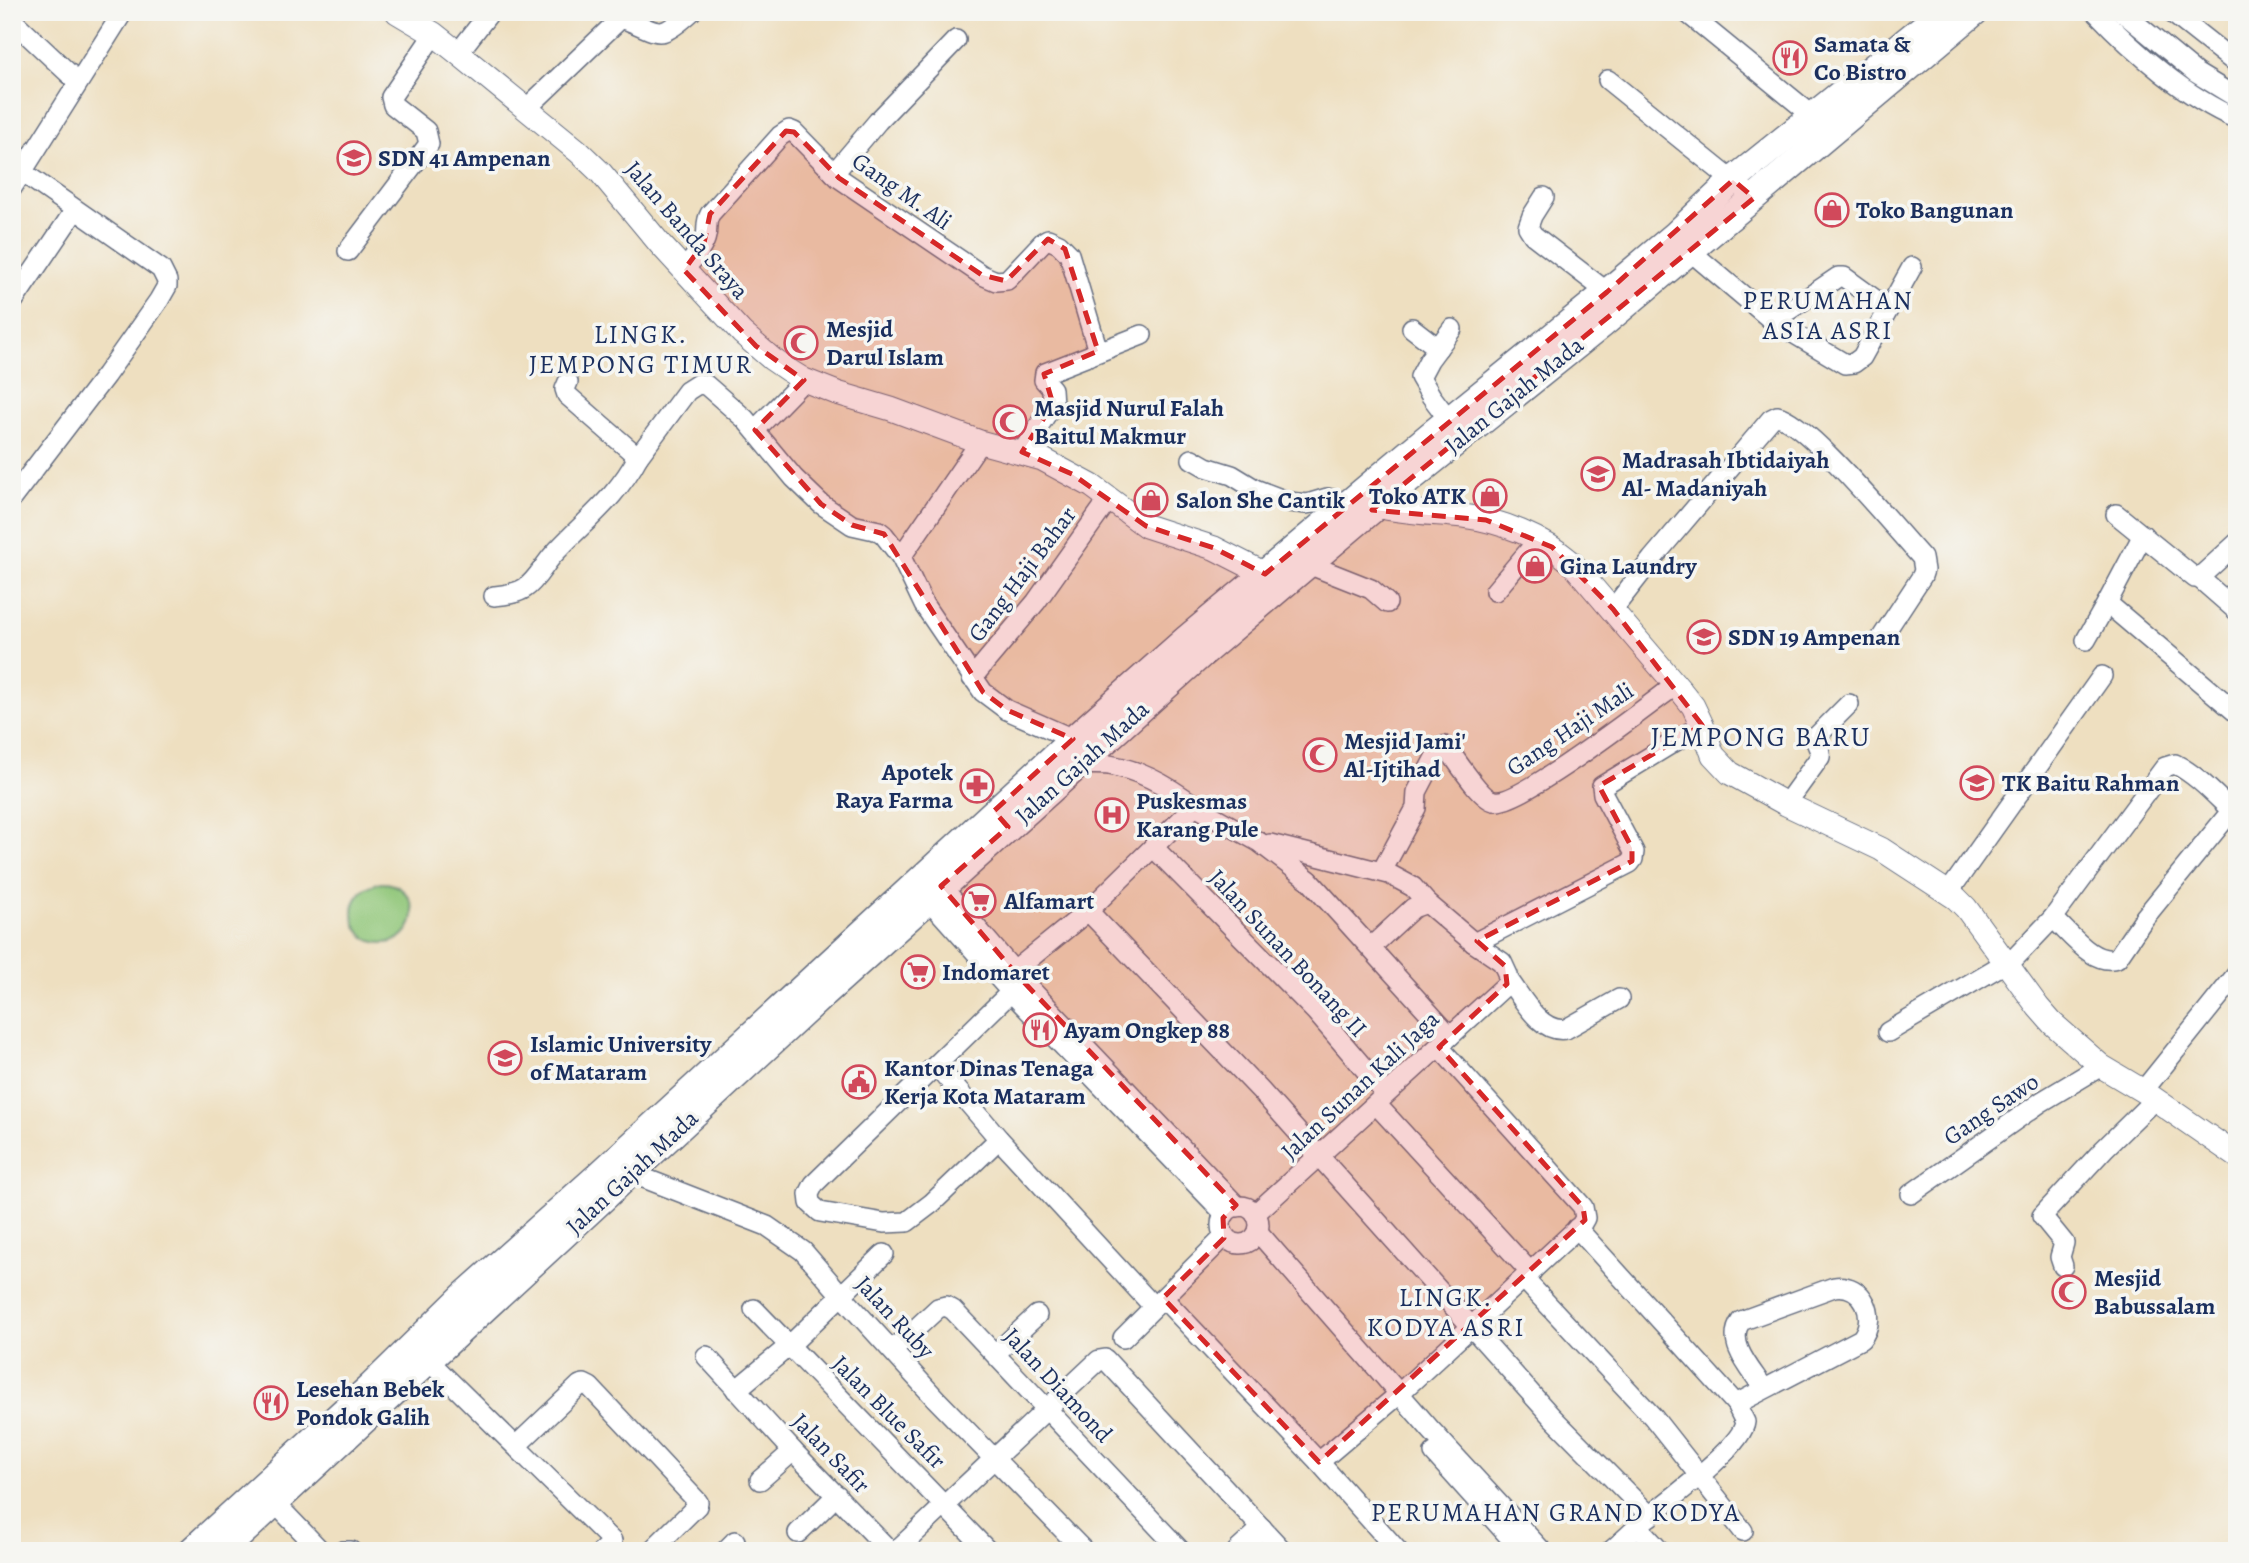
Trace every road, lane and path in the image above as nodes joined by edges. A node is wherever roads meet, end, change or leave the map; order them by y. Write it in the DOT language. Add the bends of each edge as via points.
graph roads {
  1 [pos="123,12"];
  2 [pos="397,12"];
  3 [pos="489,12"];
  4 [pos="691,12"];
  5 [pos="1686,12"];
  6 [pos="1942,12"];
  7 [pos="1975,12"];
  8 [pos="2096,12"];
  9 [pos="2129,14"];
  10 [pos="2177,17"];
  11 [pos="12,20"];
  12 [pos="434,34"];
  13 [pos="956,40"];
  14 [pos="2162,46"];
  15 [pos="458,53"];
  16 [pos="2237,64"];
  17 [pos="1608,80"];
  18 [pos="78,82"];
  19 [pos="2235,105"];
  20 [pos="526,109"];
  21 [pos="1813,116"];
  22 [pos="834,173"];
  23 [pos="17,180"];
  24 [pos="1733,180"];
  25 [pos="1544,197"];
  26 [pos="1754,198"];
  27 [pos="75,210"];
  28 [pos="348,251"];
  29 [pos="1690,251"];
  30 [pos="1912,267"];
  31 [pos="684,270"];
  32 [pos="1607,292"];
  33 [pos="12,303"];
  34 [pos="1888,309"];
  35 [pos="1773,321"];
  36 [pos="1412,328"];
  37 [pos="1452,329"];
  38 [pos="1142,335"];
  39 [pos="1096,343"];
  40 [pos="1438,348"];
  41 [pos="804,380"];
  42 [pos="568,383"];
  43 [pos="755,430"];
  44 [pos="1441,436"];
  45 [pos="980,442"];
  46 [pos="1022,452"];
  47 [pos="638,457"];
  48 [pos="1192,459"];
  49 [pos="12,498"];
  50 [pos="1109,499"];
  51 [pos="1349,503"];
  52 [pos="1377,506"];
  53 [pos="2116,514"];
  54 [pos="2143,535"];
  55 [pos="1539,539"];
  56 [pos="2237,542"];
  57 [pos="901,557"];
  58 [pos="1308,564"];
  59 [pos="1265,574"];
  60 [pos="2198,578"];
  61 [pos="1494,591"];
  62 [pos="494,596"];
  63 [pos="1387,603"];
  64 [pos="2107,603"];
  65 [pos="1613,609"];
  66 [pos="2237,611"];
  67 [pos="1881,637"];
  68 [pos="2086,640"];
  69 [pos="1193,648"];
  70 [pos="2102,676"];
  71 [pos="972,678"];
  72 [pos="1676,685"];
  73 [pos="1849,704"];
  74 [pos="2237,713"];
  75 [pos="1702,725"];
  76 [pos="1073,739"];
  77 [pos="1081,764"];
  78 [pos="1786,804"];
  79 [pos="1195,806"];
  80 [pos="2234,808"];
  81 [pos="1001,819"];
  82 [pos="1259,842"];
  83 [pos="1153,847"];
  84 [pos="1382,871"];
  85 [pos="935,893"];
  86 [pos="1948,893"];
  87 [pos="1427,903"];
  88 [pos="1088,911"];
  89 [pos="2053,918"];
  90 [pos="1474,943"];
  91 [pos="1371,947"];
  92 [pos="851,957"];
  93 [pos="2008,963"];
  94 [pos="2237,974"];
  95 [pos="1009,981"];
  96 [pos="1503,986"];
  97 [pos="1619,999"];
  98 [pos="1888,1032"];
  99 [pos="1444,1042"];
  100 [pos="937,1066"];
  101 [pos="2101,1066"];
  102 [pos="2148,1095"];
  103 [pos="1381,1099"];
  104 [pos="999,1139"];
  105 [pos="1319,1154"];
  106 [pos="2237,1156"];
  107 [pos="632,1173"];
  108 [pos="1911,1195"];
  109 [pos="1245,1221"];
  110 [pos="1577,1228"];
  111 [pos="884,1254"];
  112 [pos="2063,1266"];
  113 [pos="1528,1276"];
  114 [pos="841,1296"];
  115 [pos="1158,1302"];
  116 [pos="754,1309"];
  117 [pos="1037,1315"];
  118 [pos="1471,1328"];
  119 [pos="1123,1338"];
  120 [pos="789,1346"];
  121 [pos="892,1350"];
  122 [pos="995,1354"];
  123 [pos="706,1356"];
  124 [pos="429,1361"];
  125 [pos="1764,1389"];
  126 [pos="736,1390"];
  127 [pos="378,1393"];
  128 [pos="1391,1401"];
  129 [pos="1736,1404"];
  130 [pos="1046,1409"];
  131 [pos="517,1445"];
  132 [pos="793,1451"];
  133 [pos="995,1458"];
  134 [pos="1319,1462"];
  135 [pos="1700,1477"];
  136 [pos="760,1480"];
  137 [pos="838,1495"];
  138 [pos="275,1503"];
  139 [pos="944,1503"];
  140 [pos="1644,1521"];
  141 [pos="1262,1528"];
  142 [pos="1743,1531"];
  143 [pos="798,1533"];
  144 [pos="611,1547"];
  145 [pos="191,1551"];
  146 [pos="223,1551"];
  147 [pos="321,1551"];
  148 [pos="342,1551"];
  149 [pos="351,1551"];
  150 [pos="651,1551"];
  151 [pos="890,1551"];
  152 [pos="896,1551"];
  153 [pos="988,1551"];
  154 [pos="1084,1551"];
  155 [pos="1181,1551"];
  156 [pos="1237,1551"];
  157 [pos="1283,1551"];
  158 [pos="1398,1551"];
  159 [pos="1522,1551"];
  160 [pos="1542,1551"];
  161 [pos="1611,1551"];
  162 [pos="1660,1551"];
  1 -- 18 [label="street"];
  2 -- 12 [label="street, Jalan Banda Sraya"];
  3 -- 15 [label="street"];
  4 -- 20 [label="street" via="665,33 616,21"];
  5 -- 21 [label="street"];
  6 -- 21 [label="main road, Jalan Gajah Mada"];
  7 -- 26 [label="main road, Jalan Gajah Mada"];
  8 -- 19 [label="street" via="2158,69"];
  9 -- 14 [label="street"];
  10 -- 14 [label="street"];
  10 -- 16 [label="street"];
  11 -- 18 [label="street"];
  12 -- 15 [label="street, Jalan Banda Sraya"];
  12 -- 28 [label="street" via="391,99 426,131 429,144"];
  13 -- 22 [label="street"];
  14 -- 19 [label="street"];
  15 -- 20 [label="street, Jalan Banda Sraya"];
  17 -- 24 [label="street"];
  18 -- 23 [label="street"];
  20 -- 31 [label="street, Jalan Banda Sraya" via="601,173"];
  21 -- 24 [label="main road, Jalan Gajah Mada"];
  22 -- 31 [label="street, Gang M. Ali" via="794,132 786,131 710,214 704,243"];
  22 -- 39 [label="street, Gang M. Ali" via="937,246 996,281 1007,279 1048,239 1059,244 1069,254"];
  23 -- 27 [label="street"];
  24 -- 26 [label="street"];
  24 -- 32 [label="main road, Jalan Gajah Mada"];
  25 -- 32 [label="street" via="1528,227 1532,235"];
  26 -- 29 [label="main road, Jalan Gajah Mada"];
  27 -- 33 [label="street"];
  27 -- 49 [label="street" via="161,269 167,286"];
  29 -- 35 [label="street"];
  29 -- 44 [label="main road, Jalan Gajah Mada"];
  30 -- 34 [label="street"];
  31 -- 41 [label="street, Jalan Banda Sraya" via="756,346"];
  32 -- 44 [label="main road, Jalan Gajah Mada"];
  34 -- 35 [label="street" via="1838,276"];
  34 -- 35 [label="street" via="1862,357 1848,364"];
  36 -- 40 [label="street"];
  37 -- 40 [label="street"];
  38 -- 39 [label="street"];
  39 -- 46 [label="street" via="1044,374 1054,401"];
  40 -- 44 [label="street" via="1420,377 1431,396"];
  41 -- 43 [label="street"];
  41 -- 45 [label="street, Jalan Banda Sraya"];
  42 -- 47 [label="street" via="568,395"];
  43 -- 47 [label="street" via="706,385 698,383 687,391"];
  43 -- 57 [label="street" via="821,504 852,525 881,532"];
  44 -- 51 [label="main road, Jalan Gajah Mada"];
  44 -- 52 [label="main road, Jalan Gajah Mada"];
  45 -- 46 [label="street, Jalan Banda Sraya"];
  45 -- 57 [label="street"];
  46 -- 50 [label="street, Jalan Banda Sraya" via="1072,474"];
  47 -- 62 [label="street" via="621,486 527,587"];
  48 -- 51 [label="street" via="1289,502 1307,504 1327,498"];
  50 -- 59 [label="street, Jalan Banda Sraya" via="1146,526 1214,548"];
  50 -- 71 [label="street, Gang Haji Bahar" via="1037,602"];
  51 -- 59 [label="main road, Jalan Gajah Mada"];
  52 -- 55 [label="street" via="1486,520"];
  52 -- 58 [label="main road, Jalan Gajah Mada"];
  53 -- 54 [label="street"];
  54 -- 60 [label="street"];
  54 -- 64 [label="street"];
  55 -- 61 [label="street"];
  55 -- 65 [label="street" via="1571,562"];
  56 -- 60 [label="street"];
  57 -- 71 [label="street" via="924,605"];
  58 -- 63 [label="street" via="1371,589"];
  58 -- 69 [label="main road, Jalan Gajah Mada"];
  59 -- 69 [label="main road, Jalan Gajah Mada"];
  60 -- 66 [label="street"];
  64 -- 68 [label="street"];
  64 -- 74 [label="street"];
  65 -- 67 [label="street" via="1777,416 1800,429 1828,455 1922,558 1922,576"];
  65 -- 72 [label="street"];
  69 -- 76 [label="main road, Jalan Gajah Mada"];
  69 -- 77 [label="main road, Jalan Gajah Mada"];
  70 -- 86 [label="street"];
  71 -- 76 [label="street" via="998,705"];
  72 -- 75 [label="street"];
  72 -- 84 [label="street, Gang Haji Mali" via="1575,758 1506,800 1485,797 1448,749 1440,748 1417,792 1416,808"];
  73 -- 78 [label="street" via="1816,737 1820,757"];
  75 -- 78 [label="street" via="1721,764 1741,781"];
  75 -- 90 [label="street" via="1602,786 1634,852 1630,863"];
  76 -- 81 [label="main road, Jalan Gajah Mada"];
  77 -- 79 [label="street" via="1134,772"];
  77 -- 81 [label="main road, Jalan Gajah Mada"];
  78 -- 86 [label="street" via="1881,849"];
  79 -- 82 [label="street"];
  79 -- 83 [label="street"];
  80 -- 89 [label="street" via="2145,916 2117,958 2095,956"];
  80 -- 89 [label="street" via="2182,768 2175,764 2165,768"];
  81 -- 85 [label="main road, Jalan Gajah Mada"];
  81 -- 92 [label="main road, Jalan Gajah Mada"];
  82 -- 84 [label="street"];
  82 -- 91 [label="street" via="1309,880"];
  83 -- 88 [label="street"];
  83 -- 103 [label="street, Jalan Sunan Bonang II" via="1316,1012"];
  84 -- 87 [label="street" via="1413,887"];
  85 -- 92 [label="main road, Jalan Gajah Mada"];
  85 -- 95 [label="street"];
  86 -- 93 [label="street" via="1966,908"];
  87 -- 90 [label="street"];
  87 -- 91 [label="street" via="1413,908"];
  88 -- 95 [label="street"];
  88 -- 105 [label="street"];
  89 -- 93 [label="street"];
  90 -- 96 [label="street" via="1502,962 1506,968"];
  91 -- 99 [label="street"];
  92 -- 107 [label="main road, Jalan Gajah Mada"];
  92 -- 127 [label="main road, Jalan Gajah Mada" via="464,1295"];
  93 -- 98 [label="street"];
  93 -- 101 [label="street" via="2038,1007"];
  94 -- 102 [label="street"];
  95 -- 100 [label="street"];
  95 -- 109 [label="street"];
  96 -- 97 [label="street" via="1545,1026 1560,1030"];
  96 -- 99 [label="street, Jalan Sunan Kali Jaga"];
  99 -- 103 [label="street, Jalan Sunan Kali Jaga"];
  99 -- 110 [label="street" via="1582,1206 1585,1218"];
  100 -- 104 [label="street"];
  100 -- 104 [label="street" via="814,1184 809,1200 813,1208 884,1223 907,1223"];
  101 -- 102 [label="street"];
  101 -- 108 [label="street, Gang Sawo" via="2041,1102"];
  102 -- 106 [label="street"];
  102 -- 112 [label="street" via="2042,1216 2064,1243"];
  103 -- 105 [label="street, Jalan Sunan Kali Jaga"];
  103 -- 113 [label="street, Jalan Sunan Bonang II"];
  104 -- 115 [label="street"];
  105 -- 109 [label="street, Jalan Sunan Kali Jaga"];
  105 -- 118 [label="street"];
  107 -- 114 [label="street, Jalan Ruby" via="767,1226 803,1251"];
  107 -- 124 [label="main road, Jalan Gajah Mada"];
  109 -- 115 [label="street" via="1237,1244 1225,1237"];
  109 -- 128 [label="street"];
  110 -- 113 [label="street"];
  110 -- 129 [label="street"];
  111 -- 114 [label="street"];
  113 -- 118 [label="street"];
  113 -- 135 [label="street, Jalan Sunan Bonang II"];
  114 -- 120 [label="street"];
  114 -- 121 [label="street, Jalan Ruby"];
  115 -- 119 [label="street"];
  115 -- 134 [label="street"];
  116 -- 120 [label="street, Jalan Blue Safir"];
  117 -- 122 [label="street"];
  118 -- 128 [label="street"];
  118 -- 140 [label="street"];
  120 -- 126 [label="street"];
  120 -- 139 [label="street, Jalan Blue Safir"];
  121 -- 122 [label="street, Jalan Diamond" via="938,1308 946,1306"];
  121 -- 133 [label="street, Jalan Ruby"];
  122 -- 130 [label="street, Jalan Diamond"];
  123 -- 126 [label="street, Jalan Safir"];
  124 -- 127 [label="main road, Jalan Gajah Mada"];
  124 -- 131 [label="street"];
  125 -- 125 [label="street" via="1861,1339 1870,1317 1858,1291 1834,1287 1741,1321 1736,1342"];
  125 -- 129 [label="street"];
  126 -- 132 [label="street, Jalan Safir"];
  127 -- 138 [label="main road, Jalan Gajah Mada"];
  127 -- 145 [label="main road, Jalan Gajah Mada"];
  128 -- 134 [label="street"];
  128 -- 159 [label="street"];
  128 -- 160 [label="street" via="1431,1430"];
  129 -- 135 [label="street" via="1746,1424"];
  130 -- 133 [label="street"];
  130 -- 141 [label="street" via="1105,1359"];
  130 -- 155 [label="street, Jalan Diamond"];
  131 -- 144 [label="street"];
  131 -- 150 [label="street" via="580,1385 590,1387 698,1502"];
  132 -- 136 [label="street"];
  132 -- 137 [label="street, Jalan Safir"];
  133 -- 139 [label="street"];
  133 -- 154 [label="street, Jalan Ruby"];
  134 -- 158 [label="street"];
  135 -- 140 [label="street"];
  135 -- 142 [label="street, Jalan Sunan Bonang II"];
  137 -- 143 [label="street"];
  137 -- 151 [label="street, Jalan Safir"];
  138 -- 146 [label="main road, Jalan Gajah Mada"];
  138 -- 147 [label="street"];
  139 -- 152 [label="street"];
  139 -- 153 [label="street, Jalan Blue Safir"];
  140 -- 161 [label="street"];
  140 -- 162 [label="street"];
  141 -- 156 [label="street"];
  141 -- 157 [label="street"];
  148 -- 149 [label="street"];
}
